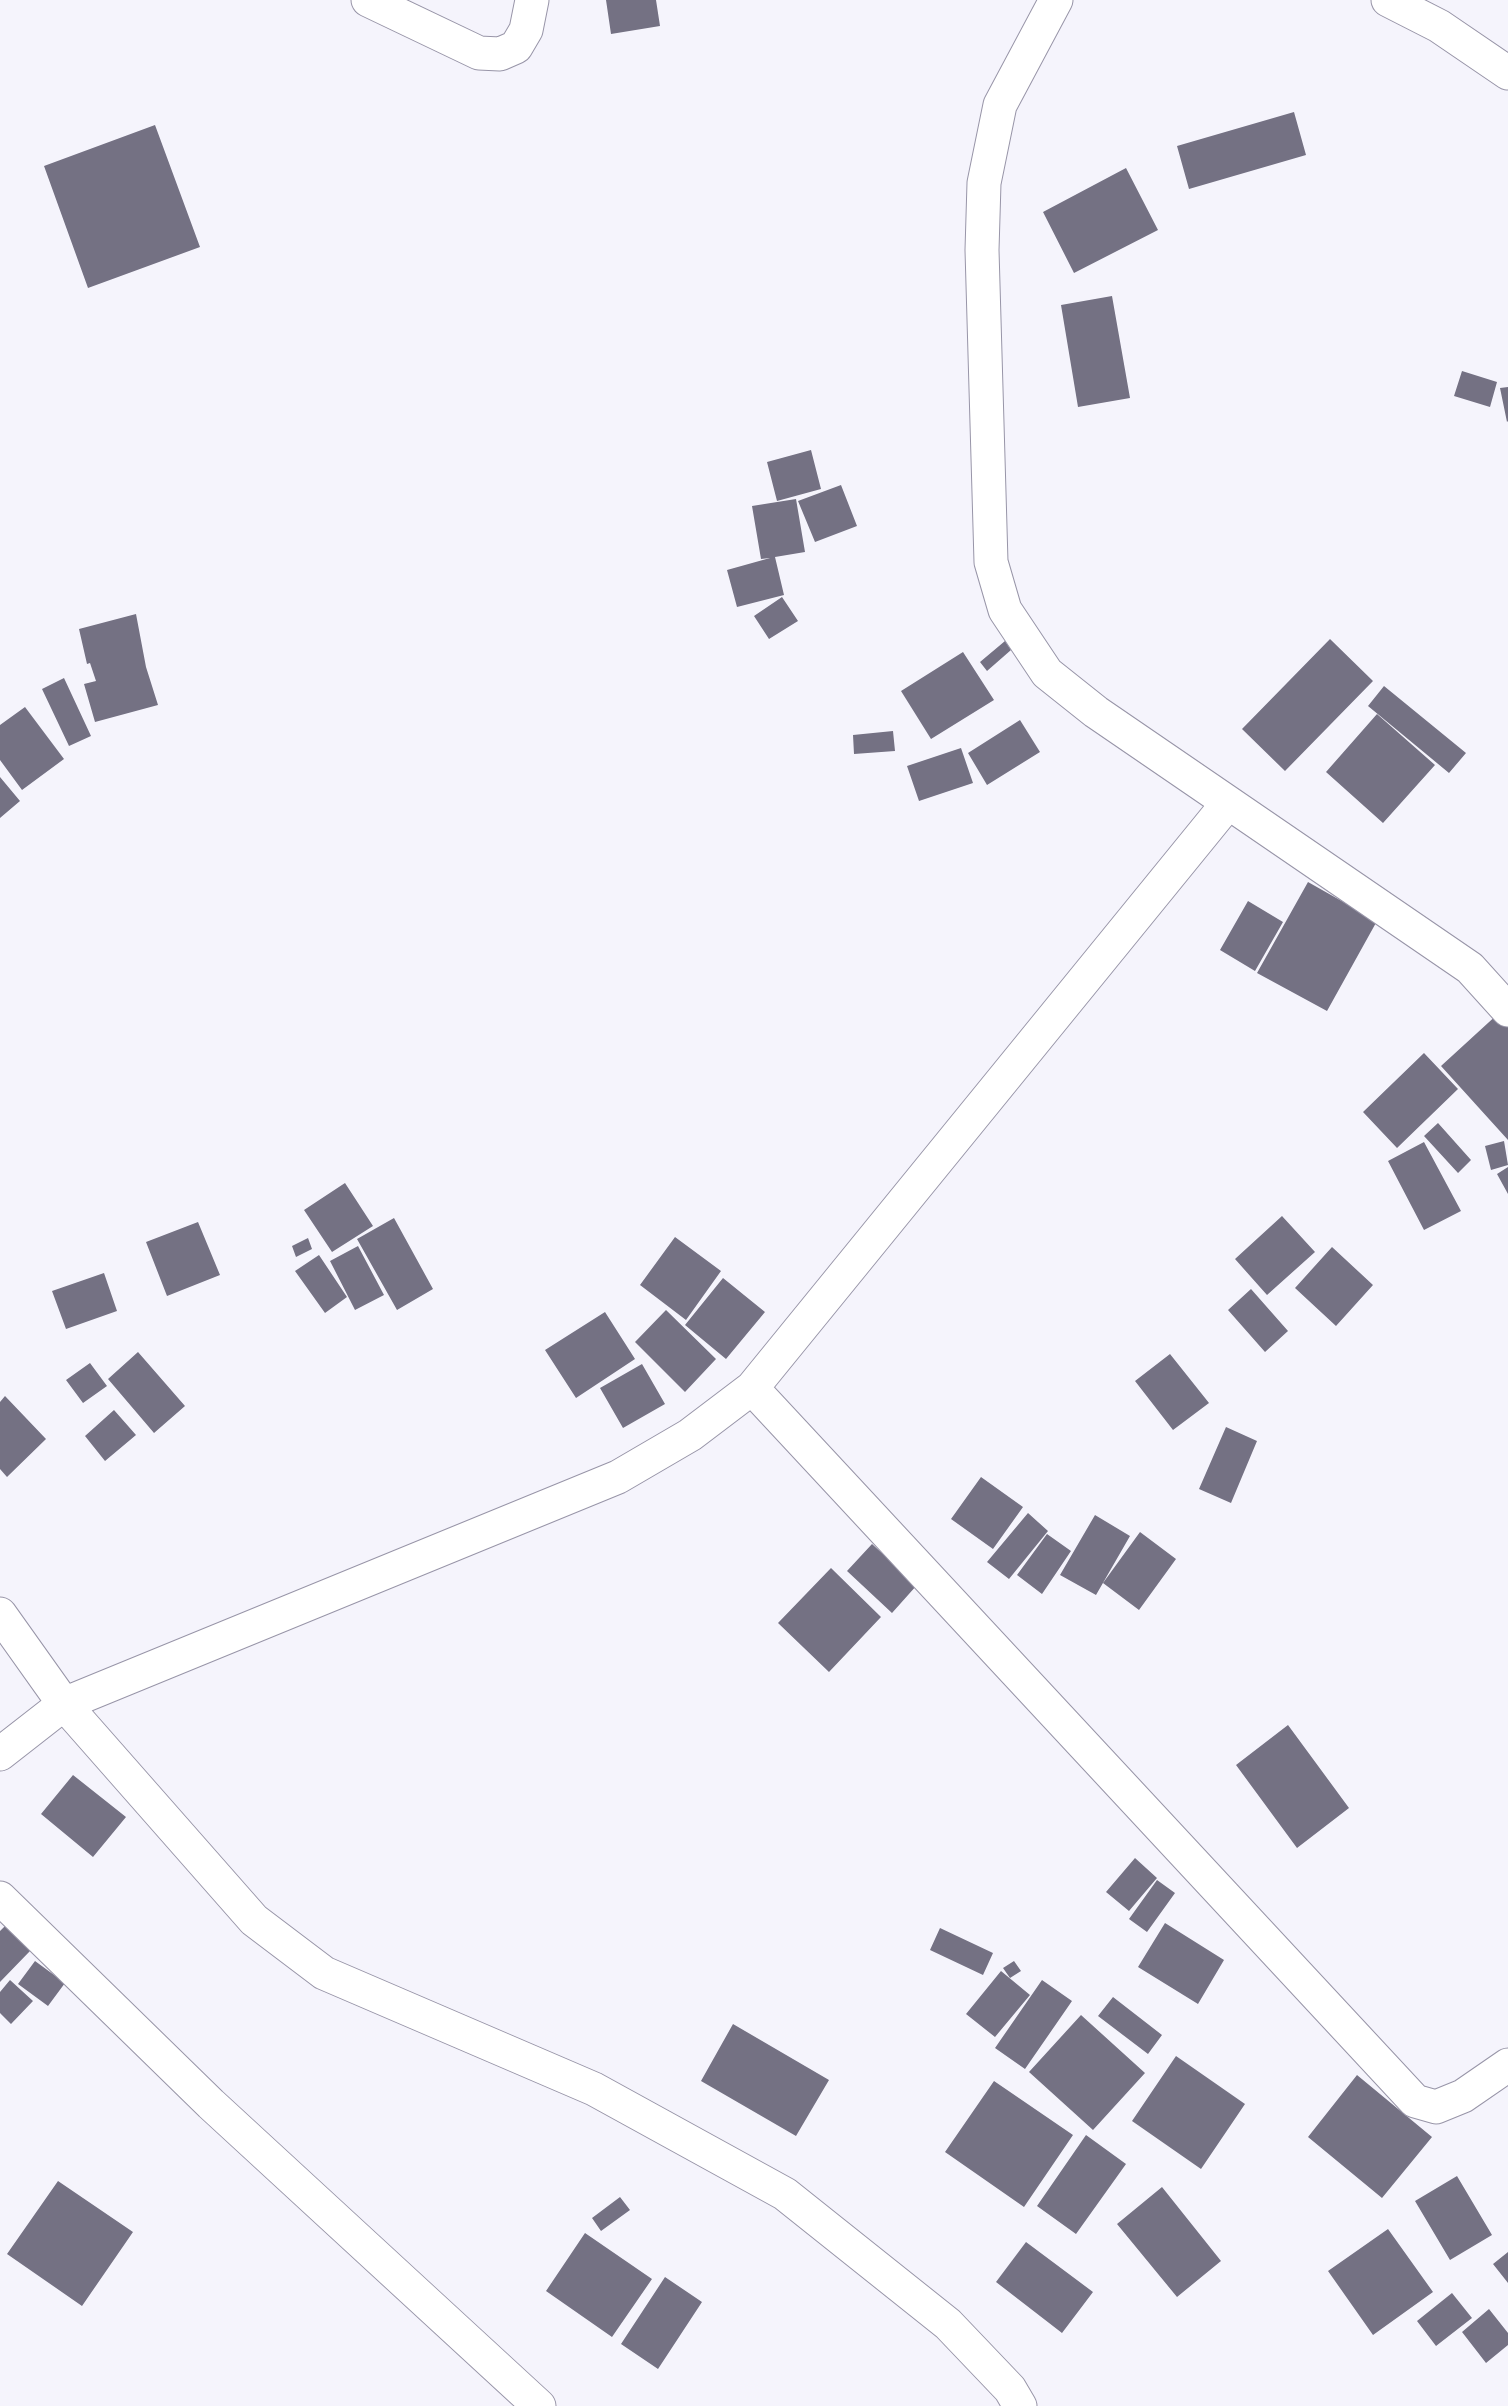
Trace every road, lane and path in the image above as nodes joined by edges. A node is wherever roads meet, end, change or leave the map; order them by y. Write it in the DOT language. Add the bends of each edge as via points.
graph roads {
  1 [pos="368,0"];
  2 [pos="532,0"];
  3 [pos="1056,0"];
  4 [pos="1388,0"];
  5 [pos="1508,74"];
  6 [pos="1228,803"];
  7 [pos="1508,1010"];
  8 [pos="752,1388"];
  9 [pos="0,1614"];
  10 [pos="64,1704"];
  11 [pos="0,1754"];
  12 [pos="0,1898"];
  13 [pos="1508,2065"];
  14 [pos="539,2406"];
  15 [pos="1020,2406"];
  1 -- 2 [label="street" via="479,53 500,54 516,47 521,39"];
  3 -- 6 [label="street" via="1000,105 984,183 982,250 991,562 1005,610 1047,673 1096,712"];
  4 -- 5 [label="street" via="1439,26"];
  6 -- 7 [label="street" via="1470,968"];
  6 -- 8 [label="street"];
  8 -- 10 [label="street" via="690,1435 618,1478"];
  8 -- 13 [label="street" via="1415,2101 1436,2107 1463,2096"];
  9 -- 10 [label="street"];
  10 -- 11 [label="street"];
  10 -- 15 [label="street" via="254,1920 324,1973 594,2089 785,2194 948,2324 1010,2389"];
  12 -- 14 [label="street" via="211,2104"];
}
